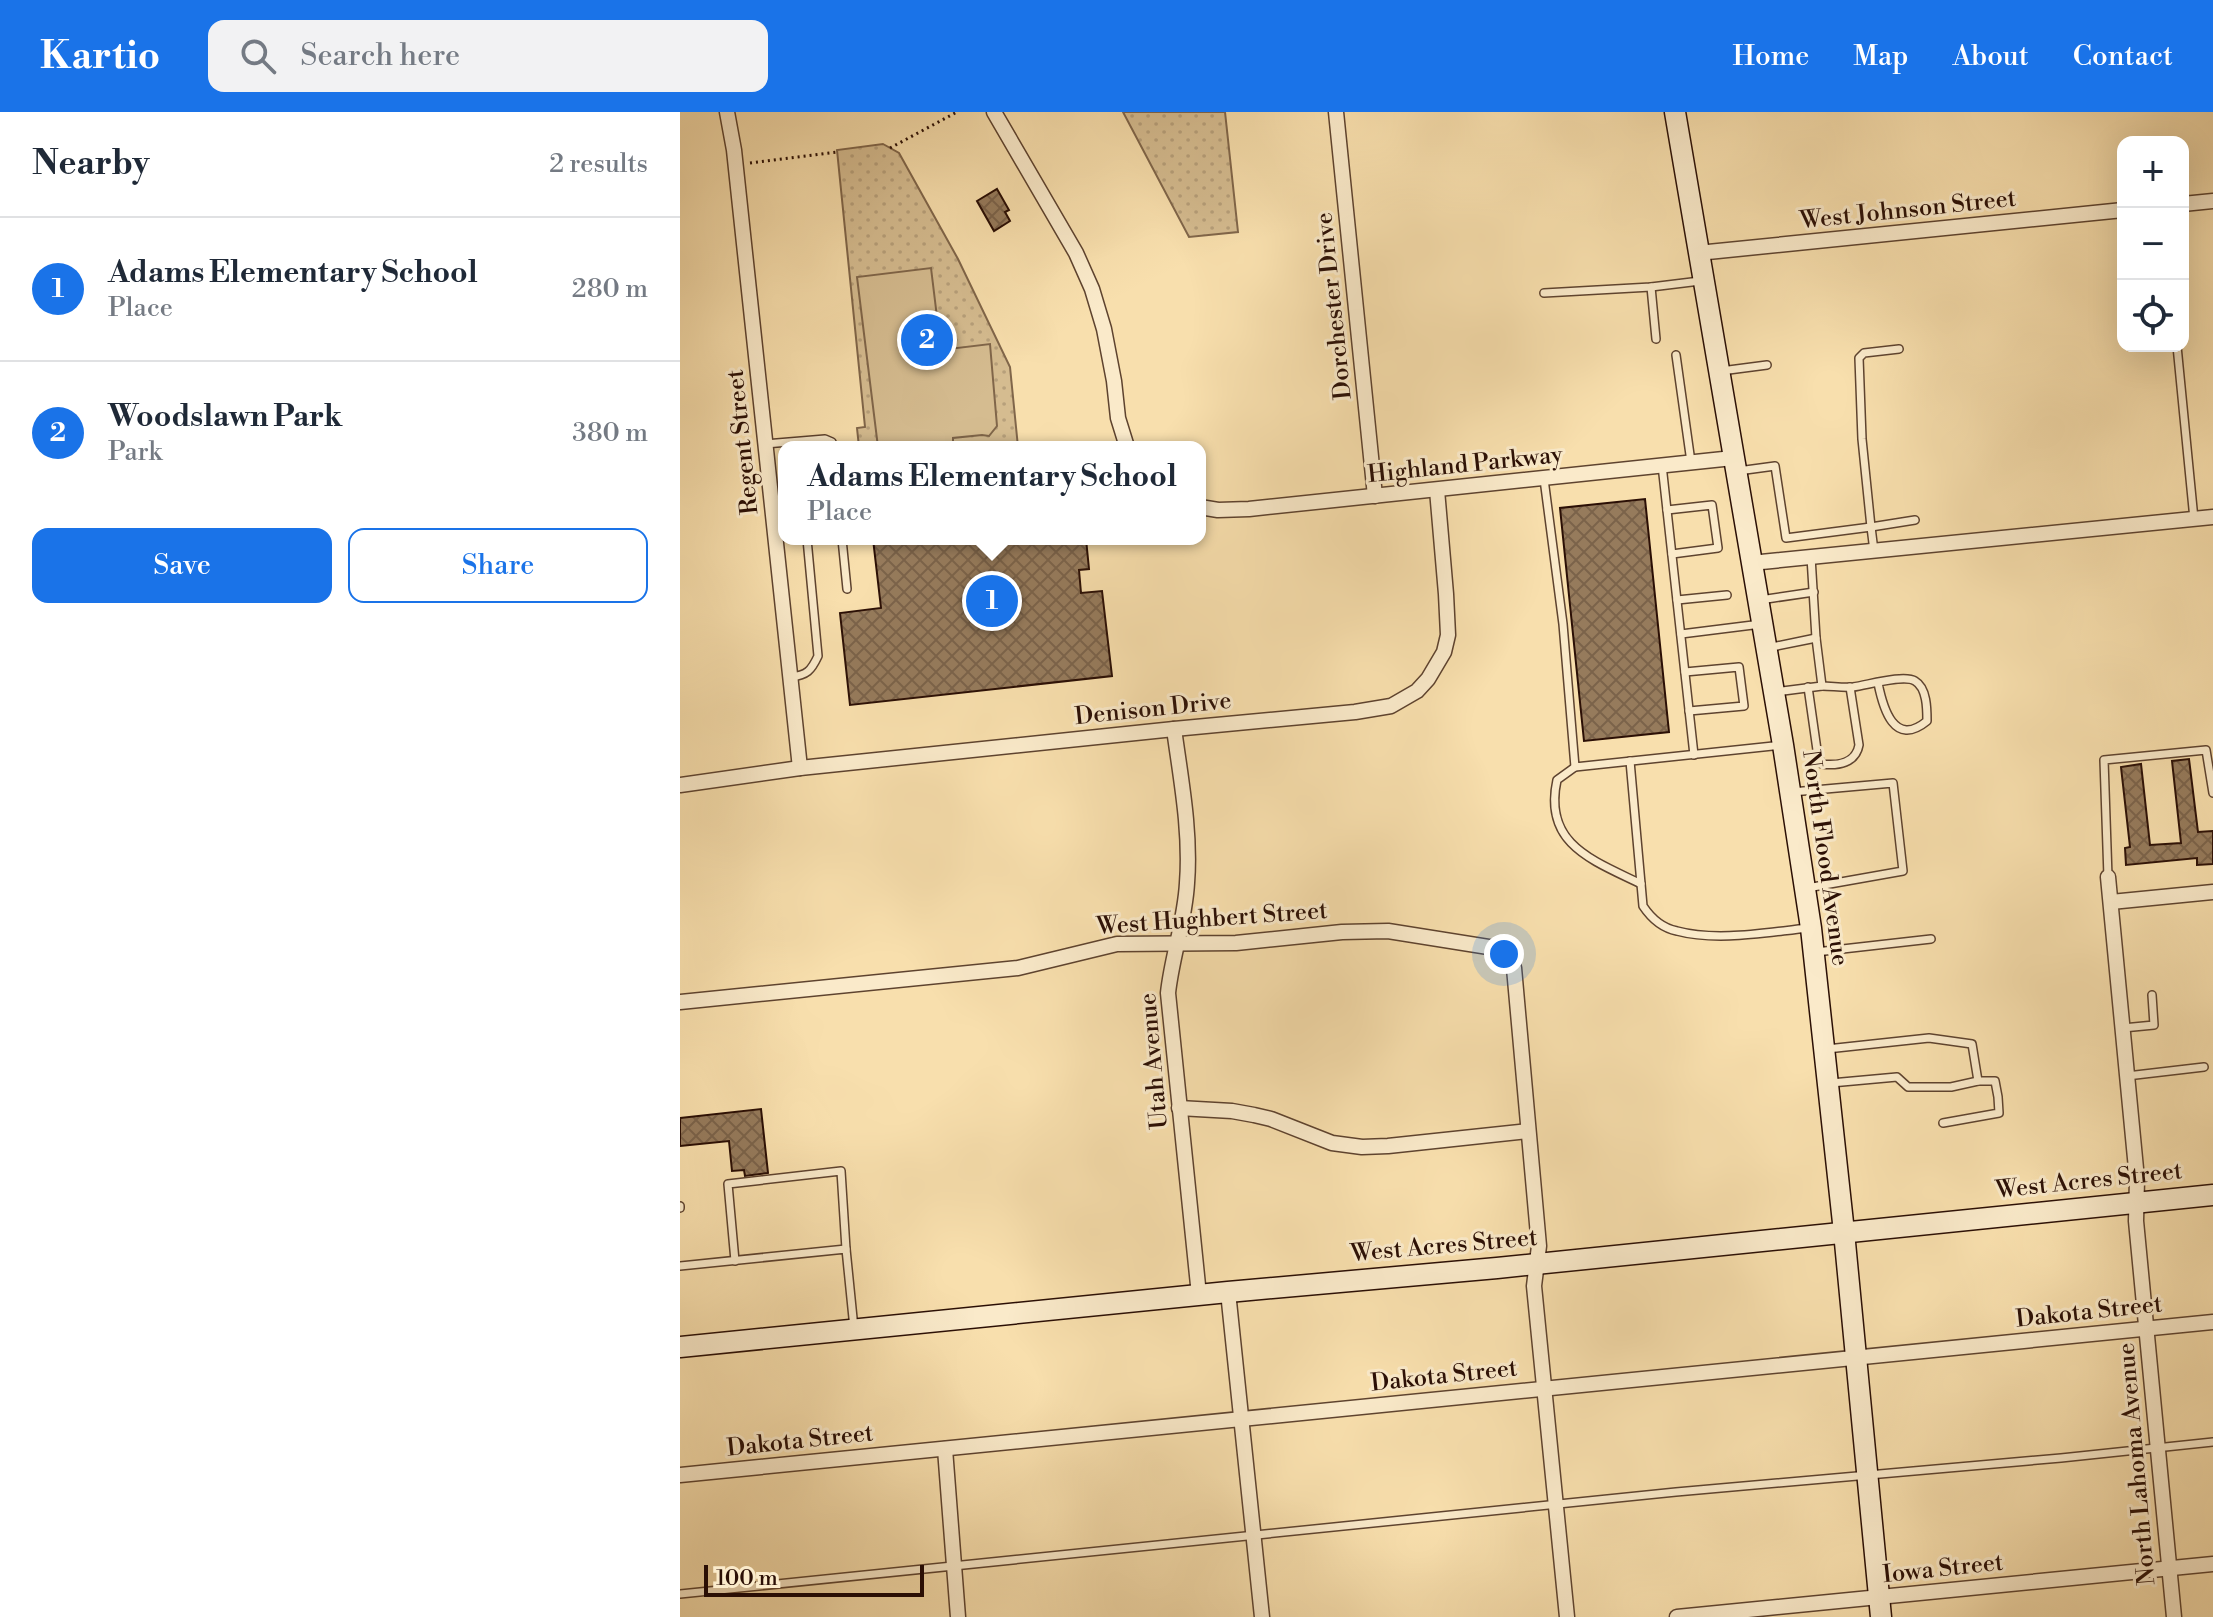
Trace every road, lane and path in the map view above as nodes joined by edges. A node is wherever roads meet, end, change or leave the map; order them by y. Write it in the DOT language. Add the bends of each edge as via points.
graph roads {
  1 [pos="727,112"];
  2 [pos="957,112"];
  3 [pos="994,112"];
  4 [pos="1336,112"];
  5 [pos="1675,112"];
  6 [pos="890,148"];
  7 [pos="838,152"];
  8 [pos="735,164"];
  9 [pos="2213,201"];
  10 [pos="2189,203"];
  11 [pos="2117,211"];
  12 [pos="1698,253"];
  13 [pos="1702,280"];
  14 [pos="1651,287"];
  15 [pos="1544,293"];
  16 [pos="1656,339"];
  17 [pos="1899,349"];
  18 [pos="2178,352"];
  19 [pos="1676,355"];
  20 [pos="1767,365"];
  21 [pos="1719,372"];
  22 [pos="801,441"];
  23 [pos="830,441"];
  24 [pos="1125,441"];
  25 [pos="778,443"];
  26 [pos="765,444"];
  27 [pos="1691,462"];
  28 [pos="1662,465"];
  29 [pos="1734,465"];
  30 [pos="1544,479"];
  31 [pos="1437,490"];
  32 [pos="1375,496"];
  33 [pos="1206,508"];
  34 [pos="1667,510"];
  35 [pos="2213,517"];
  36 [pos="2194,519"];
  37 [pos="1915,520"];
  38 [pos="778,525"];
  39 [pos="1871,527"];
  40 [pos="780,545"];
  41 [pos="808,545"];
  42 [pos="843,545"];
  43 [pos="1874,551"];
  44 [pos="1672,554"];
  45 [pos="1811,557"];
  46 [pos="1751,563"];
  47 [pos="847,589"];
  48 [pos="1814,592"];
  49 [pos="1727,595"];
  50 [pos="1677,600"];
  51 [pos="1757,600"];
  52 [pos="1761,624"];
  53 [pos="1681,634"];
  54 [pos="1816,638"];
  55 [pos="1766,648"];
  56 [pos="1685,672"];
  57 [pos="791,677"];
  58 [pos="1878,683"];
  59 [pos="1822,686"];
  60 [pos="1808,687"];
  61 [pos="1850,687"];
  62 [pos="1773,692"];
  63 [pos="1689,711"];
  64 [pos="1174,729"];
  65 [pos="1783,745"];
  66 [pos="1694,755"];
  67 [pos="1630,761"];
  68 [pos="1575,767"];
  69 [pos="800,768"];
  70 [pos="680,785"];
  71 [pos="1790,792"];
  72 [pos="2213,793"];
  73 [pos="2108,877"];
  74 [pos="1641,884"];
  75 [pos="1805,888"];
  76 [pos="2213,892"];
  77 [pos="2111,902"];
  78 [pos="1811,928"];
  79 [pos="1931,939"];
  80 [pos="1177,942"];
  81 [pos="1814,952"];
  82 [pos="2152,995"];
  83 [pos="680,1002"];
  84 [pos="2123,1028"];
  85 [pos="1825,1049"];
  86 [pos="2204,1067"];
  87 [pos="2127,1076"];
  88 [pos="1978,1081"];
  89 [pos="1828,1083"];
  90 [pos="1179,1108"];
  91 [pos="1943,1123"];
  92 [pos="1528,1131"];
  93 [pos="2213,1195"];
  94 [pos="2137,1203"];
  95 [pos="1844,1232"];
  96 [pos="846,1249"];
  97 [pos="735,1261"];
  98 [pos="1537,1263"];
  99 [pos="680,1266"];
  100 [pos="1228,1292"];
  101 [pos="1199,1295"];
  102 [pos="2213,1322"];
  103 [pos="854,1329"];
  104 [pos="2147,1329"];
  105 [pos="680,1347"];
  106 [pos="1855,1357"];
  107 [pos="1544,1388"];
  108 [pos="1241,1420"];
  109 [pos="2213,1442"];
  110 [pos="2158,1448"];
  111 [pos="945,1449"];
  112 [pos="680,1475"];
  113 [pos="1866,1475"];
  114 [pos="1556,1505"];
  115 [pos="1253,1537"];
  116 [pos="2213,1564"];
  117 [pos="953,1565"];
  118 [pos="2169,1569"];
  119 [pos="680,1594"];
  120 [pos="1880,1607"];
  121 [pos="958,1617"];
  122 [pos="1262,1617"];
  123 [pos="1567,1617"];
  124 [pos="1677,1617"];
  125 [pos="2174,1617"];
  1 -- 8 [label="street, Regent Street"];
  2 -- 6 [label="path"];
  3 -- 24 [label="street" via="1092,289"];
  4 -- 32 [label="street, Dorchester Drive"];
  5 -- 12 [label="street, North Flood Avenue"];
  7 -- 8 [label="path"];
  8 -- 26 [label="street, Regent Street"];
  9 -- 10 [label="street"];
  11 -- 12 [label="street, West Johnson Street"];
  12 -- 13 [label="street, North Flood Avenue"];
  13 -- 14 [label="lane"];
  13 -- 21 [label="street, North Flood Avenue"];
  14 -- 15 [label="lane"];
  14 -- 16 [label="lane"];
  17 -- 39 [label="lane" via="1859,358"];
  18 -- 36 [label="lane"];
  19 -- 27 [label="lane"];
  20 -- 21 [label="lane"];
  21 -- 29 [label="street, North Flood Avenue"];
  22 -- 23 [label="lane"];
  25 -- 26 [label="lane"];
  26 -- 38 [label="street, Regent Street"];
  27 -- 28 [label="street, Highland Parkway"];
  27 -- 29 [label="street, Highland Parkway"];
  28 -- 30 [label="street, Highland Parkway"];
  28 -- 34 [label="lane"];
  29 -- 39 [label="lane" via="1775,466 1786,538"];
  29 -- 46 [label="street, North Flood Avenue"];
  30 -- 31 [label="street, Highland Parkway"];
  30 -- 68 [label="lane"];
  31 -- 32 [label="street, Highland Parkway"];
  31 -- 64 [label="street, Denison Drive" via="1448,635 1437,667 1417,691 1377,709"];
  32 -- 33 [label="street, Highland Parkway"];
  34 -- 44 [label="lane"];
  34 -- 44 [label="lane" via="1712,505 1718,548"];
  35 -- 36 [label="street"];
  36 -- 43 [label="street"];
  37 -- 39 [label="lane"];
  39 -- 43 [label="lane"];
  40 -- 57 [label="street, Regent Street"];
  41 -- 57 [label="lane" via="818,656 812,670"];
  42 -- 47 [label="lane"];
  43 -- 45 [label="street"];
  44 -- 50 [label="lane"];
  45 -- 46 [label="street"];
  45 -- 48 [label="lane"];
  46 -- 51 [label="street, North Flood Avenue"];
  48 -- 51 [label="lane"];
  48 -- 54 [label="lane"];
  49 -- 50 [label="lane"];
  50 -- 53 [label="lane"];
  51 -- 52 [label="street, North Flood Avenue"];
  52 -- 53 [label="lane"];
  52 -- 55 [label="street, North Flood Avenue"];
  53 -- 56 [label="lane"];
  54 -- 55 [label="lane"];
  54 -- 59 [label="lane"];
  55 -- 62 [label="street, North Flood Avenue"];
  56 -- 63 [label="lane"];
  56 -- 63 [label="lane" via="1739,667 1744,706"];
  57 -- 69 [label="street, Regent Street"];
  58 -- 58 [label="lane" via="1908,678 1919,682 1927,721 1906,730 1894,725"];
  58 -- 61 [label="lane"];
  59 -- 60 [label="lane"];
  59 -- 61 [label="lane"];
  60 -- 61 [label="lane" via="1818,757 1831,765 1857,754"];
  60 -- 62 [label="lane"];
  62 -- 65 [label="street, North Flood Avenue"];
  63 -- 66 [label="lane"];
  64 -- 69 [label="street, Denison Drive"];
  64 -- 80 [label="street, Utah Avenue" via="1188,863"];
  65 -- 66 [label="lane"];
  65 -- 71 [label="street, North Flood Avenue"];
  66 -- 67 [label="lane"];
  67 -- 68 [label="lane"];
  67 -- 74 [label="lane"];
  68 -- 74 [label="lane" via="1557,780 1557,826 1571,845"];
  69 -- 70 [label="street, Denison Drive"];
  71 -- 75 [label="street, North Flood Avenue"];
  71 -- 75 [label="lane" via="1893,783 1903,871"];
  72 -- 73 [label="lane" via="2206,750 2104,760"];
  73 -- 77 [label="street, North Lahoma Avenue"];
  74 -- 78 [label="lane" via="1643,906 1652,919 1676,931 1739,935"];
  75 -- 78 [label="street, North Flood Avenue"];
  76 -- 77 [label="street"];
  77 -- 84 [label="street, North Lahoma Avenue"];
  78 -- 81 [label="street, North Flood Avenue"];
  79 -- 81 [label="lane"];
  80 -- 83 [label="street, West Hughbert Street" via="1117,944 1018,968"];
  80 -- 90 [label="street, Utah Avenue" via="1168,993"];
  80 -- 92 [label="street, West Hughbert Street" via="1236,943 1388,931 1501,949 1514,968"];
  81 -- 85 [label="street, North Flood Avenue"];
  82 -- 84 [label="lane" via="2154,1025"];
  84 -- 87 [label="street, North Lahoma Avenue"];
  85 -- 88 [label="lane" via="1929,1038 1972,1044"];
  85 -- 89 [label="street, North Flood Avenue"];
  86 -- 87 [label="lane"];
  87 -- 94 [label="street, North Lahoma Avenue"];
  88 -- 89 [label="lane" via="1936,1088 1908,1087 1897,1077"];
  88 -- 91 [label="lane" via="1995,1081 1999,1113"];
  89 -- 95 [label="street, North Flood Avenue"];
  90 -- 92 [label="street" via="1254,1115 1332,1143 1362,1147"];
  90 -- 101 [label="street, Utah Avenue"];
  92 -- 98 [label="street"];
  93 -- 94 [label="street, West Acres Street"];
  94 -- 95 [label="street, West Acres Street"];
  94 -- 104 [label="street, North Lahoma Avenue"];
  95 -- 98 [label="street, West Acres Street"];
  95 -- 106 [label="street, North Flood Avenue"];
  96 -- 97 [label="lane"];
  96 -- 97 [label="lane" via="841,1171 728,1184"];
  96 -- 103 [label="lane"];
  97 -- 99 [label="lane"];
  98 -- 100 [label="street, West Acres Street"];
  98 -- 107 [label="street" via="1534,1286"];
  100 -- 101 [label="street, West Acres Street"];
  100 -- 108 [label="street"];
  101 -- 103 [label="street, West Acres Street"];
  102 -- 104 [label="street, Dakota Street"];
  103 -- 105 [label="street, West Acres Street"];
  104 -- 106 [label="street, Dakota Street"];
  104 -- 110 [label="street, North Lahoma Avenue"];
  106 -- 107 [label="street, Dakota Street"];
  106 -- 113 [label="street, North Flood Avenue"];
  107 -- 108 [label="street, Dakota Street"];
  107 -- 114 [label="street"];
  108 -- 111 [label="street, Dakota Street"];
  108 -- 115 [label="street"];
  109 -- 110 [label="lane"];
  110 -- 113 [label="lane"];
  110 -- 118 [label="street, North Lahoma Avenue"];
  111 -- 112 [label="street, Dakota Street"];
  111 -- 117 [label="street"];
  113 -- 114 [label="lane"];
  113 -- 120 [label="street, North Flood Avenue"];
  114 -- 115 [label="lane"];
  114 -- 123 [label="street"];
  115 -- 117 [label="lane"];
  115 -- 122 [label="street"];
  116 -- 118 [label="street, Iowa Street"];
  117 -- 119 [label="lane"];
  117 -- 121 [label="street"];
  118 -- 120 [label="street, Iowa Street"];
  118 -- 125 [label="street, North Lahoma Avenue"];
  120 -- 124 [label="street, Iowa Street"];
}
